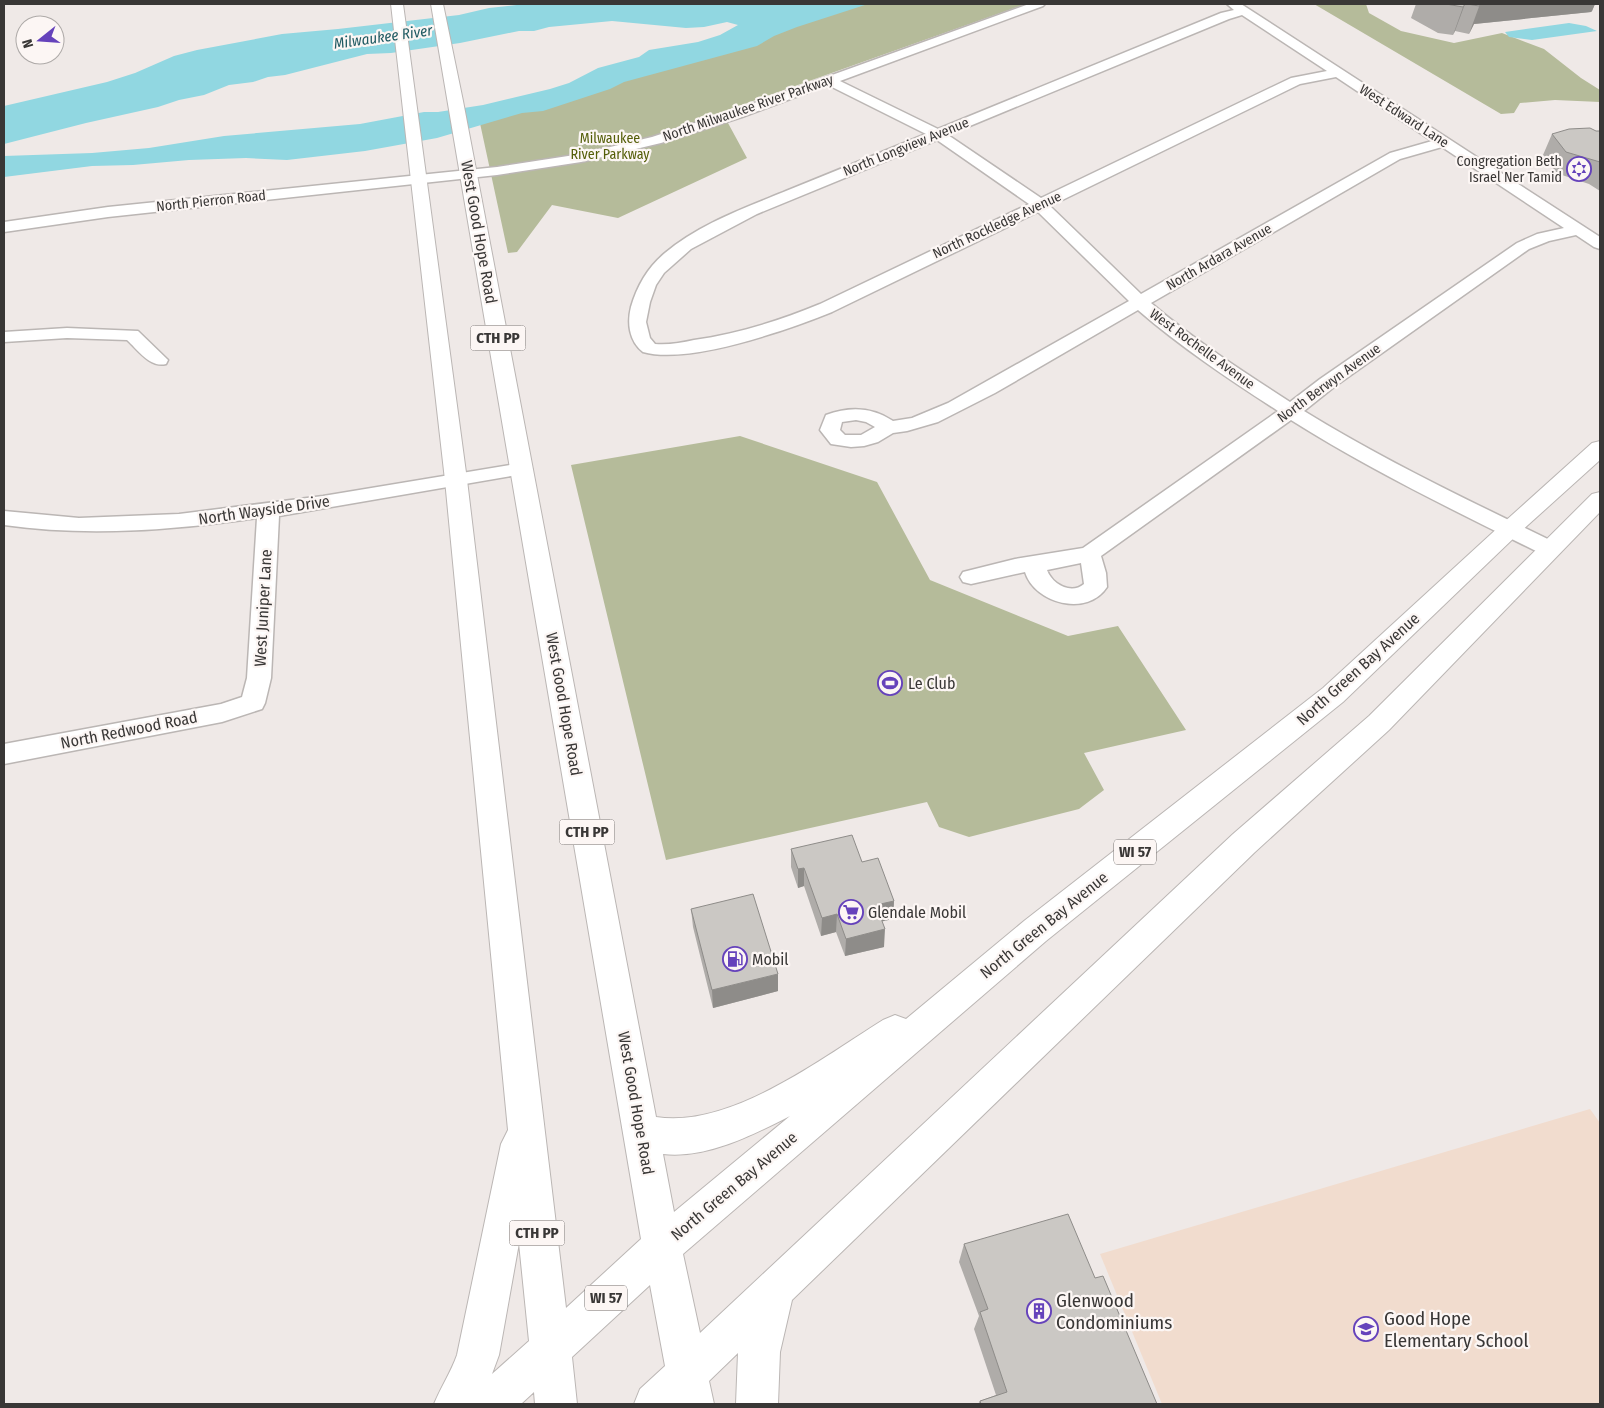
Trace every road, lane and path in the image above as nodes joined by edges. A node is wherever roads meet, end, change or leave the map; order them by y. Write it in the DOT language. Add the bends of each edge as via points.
graph roads {
  1 [pos="1039,4"];
  2 [pos="437,6"];
  3 [pos="1238,7"];
  4 [pos="397,8"];
  5 [pos="1338,73"];
  6 [pos="829,81"];
  7 [pos="938,134"];
  8 [pos="1445,142"];
  9 [pos="468,174"];
  10 [pos="418,178"];
  11 [pos="1040,205"];
  12 [pos="4,227"];
  13 [pos="1578,230"];
  14 [pos="1600,244"];
  15 [pos="1139,302"];
  16 [pos="4,337"];
  17 [pos="648,347"];
  18 [pos="159,360"];
  19 [pos="1291,412"];
  20 [pos="888,427"];
  21 [pos="1600,448"];
  22 [pos="522,469"];
  23 [pos="456,480"];
  24 [pos="1600,499"];
  25 [pos="268,512"];
  26 [pos="4,518"];
  27 [pos="1510,530"];
  28 [pos="1550,549"];
  29 [pos="1089,554"];
  30 [pos="1043,562"];
  31 [pos="971,577"];
  32 [pos="253,703"];
  33 [pos="4,754"];
  34 [pos="981,977"];
  35 [pos="525,1116"];
  36 [pos="641,1133"];
  37 [pos="662,1247"];
  38 [pos="777,1287"];
  39 [pos="550,1350"];
  40 [pos="690,1388"];
  41 [pos="455,1404"];
  42 [pos="490,1404"];
  43 [pos="556,1404"];
  44 [pos="655,1404"];
  45 [pos="757,1404"];
  1 -- 6 [label="street, North Milwaukee River Parkway"];
  2 -- 9 [label="main road, West Good Hope Road"];
  3 -- 5 [label="street, West Edward Lane"];
  3 -- 7 [label="street, North Longview Avenue" via="1225,16"];
  4 -- 10 [label="main road"];
  5 -- 8 [label="street, West Edward Lane"];
  5 -- 11 [label="street, North Rockledge Avenue" via="1296,81"];
  6 -- 7 [label="street, West Rochelle Avenue"];
  6 -- 9 [label="street, North Milwaukee River Parkway" via="694,128 622,149 543,165"];
  7 -- 11 [label="street, West Rochelle Avenue"];
  7 -- 17 [label="street, North Longview Avenue" via="751,211 673,254 660,266 642,297 637,320"];
  8 -- 13 [label="street, West Edward Lane"];
  8 -- 15 [label="street, North Ardara Avenue" via="1395,156"];
  9 -- 10 [label="street, North Milwaukee River Parkway"];
  9 -- 22 [label="main road, West Good Hope Road / CTH PP"];
  10 -- 12 [label="street, North Pierron Road" via="108,212"];
  10 -- 23 [label="main road, CTH PP"];
  11 -- 15 [label="street, West Rochelle Avenue"];
  11 -- 17 [label="street, North Rockledge Avenue" via="826,308 776,328 696,346 662,350"];
  13 -- 14 [label="street, West Edward Lane"];
  13 -- 19 [label="street, North Berwyn Avenue" via="1554,233 1523,246 1327,383"];
  15 -- 19 [label="street, West Rochelle Avenue" via="1199,350"];
  15 -- 20 [label="street, North Ardara Avenue" via="958,405 912,424"];
  16 -- 18 [label="street" via="67,333 132,336"];
  19 -- 27 [label="street, West Rochelle Avenue" via="1406,477"];
  19 -- 29 [label="street, North Berwyn Avenue"];
  21 -- 27 [label="main road, North Green Bay Avenue / WI 57"];
  22 -- 23 [label="street, North Wayside Drive"];
  22 -- 36 [label="main road, West Good Hope Road / CTH PP"];
  23 -- 25 [label="street, North Wayside Drive"];
  23 -- 35 [label="main road, CTH PP"];
  24 -- 28 [label="main road"];
  25 -- 26 [label="street, North Wayside Drive" via="146,524 41,524"];
  25 -- 32 [label="street, West Juniper Lane" via="259,678"];
  27 -- 28 [label="street, West Rochelle Avenue"];
  27 -- 34 [label="main road, North Green Bay Avenue / WI 57" via="1333,695 1034,931"];
  28 -- 38 [label="main road" via="1379,723 1244,843"];
  29 -- 30 [label="street, North Berwyn Avenue"];
  29 -- 30 [label="street" via="1096,587 1080,596 1063,595 1047,586 1036,574 1035,567"];
  30 -- 31 [label="street, North Berwyn Avenue"];
  32 -- 33 [label="street, North Redwood Road" via="222,713"];
  34 -- 36 [label="main road" via="796,1093 742,1121 679,1137"];
  34 -- 37 [label="main road, North Green Bay Avenue / WI 57"];
  35 -- 39 [label="main road, CTH PP"];
  35 -- 41 [label="main road" via="478,1355 468,1383"];
  36 -- 37 [label="main road, West Good Hope Road / CTH PP"];
  37 -- 39 [label="main road, North Green Bay Avenue / WI 57"];
  37 -- 40 [label="main road, West Good Hope Road / CTH PP"];
  38 -- 40 [label="main road"];
  38 -- 45 [label="main road" via="759,1352"];
  39 -- 42 [label="main road, North Green Bay Avenue / WI 57"];
  39 -- 43 [label="main road, CTH PP"];
  40 -- 44 [label="main road"];
}
